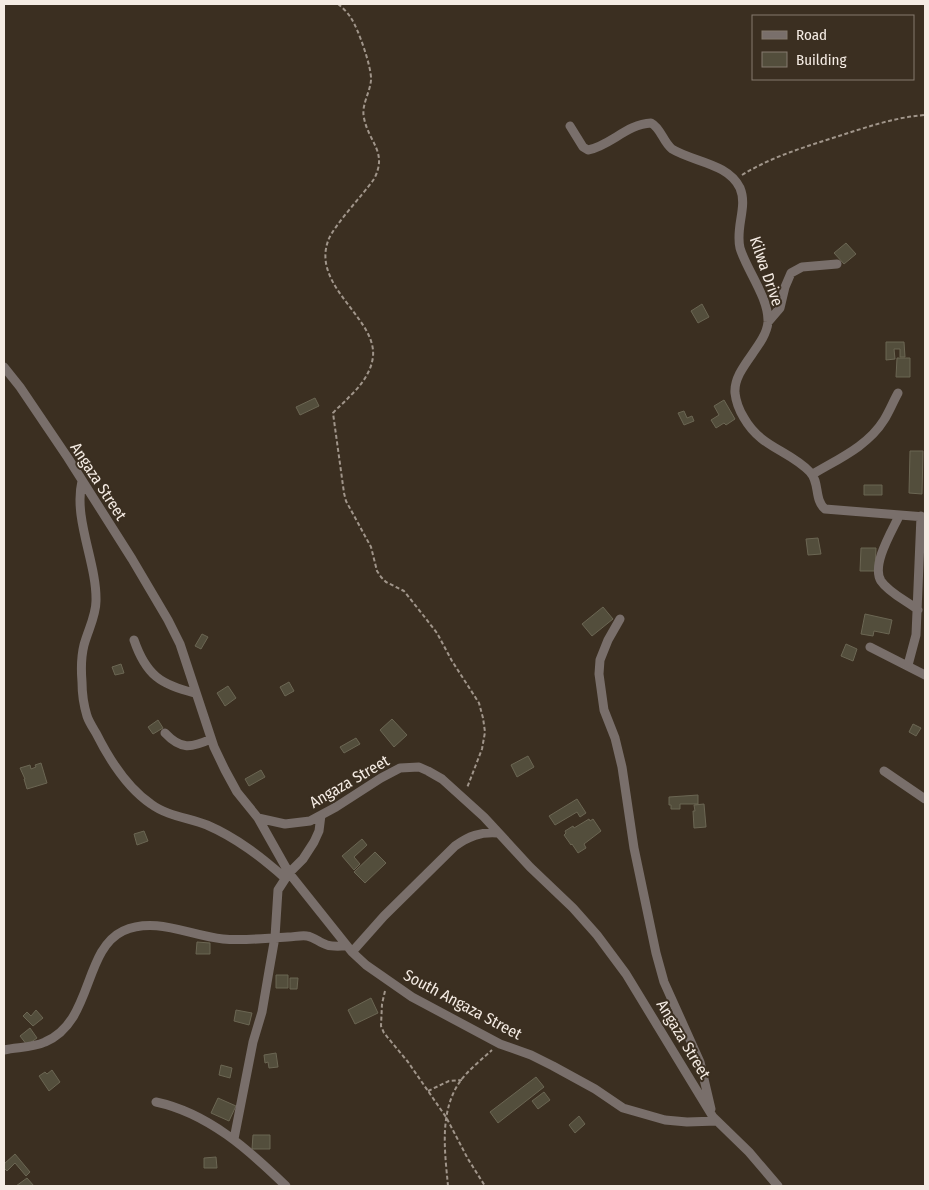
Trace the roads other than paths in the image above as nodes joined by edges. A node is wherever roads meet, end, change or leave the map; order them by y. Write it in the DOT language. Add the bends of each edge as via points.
graph roads {
  1 [pos="570,126"];
  2 [pos="837,264"];
  3 [pos="768,322"];
  4 [pos="4,367"];
  5 [pos="898,392"];
  6 [pos="813,474"];
  7 [pos="82,481"];
  8 [pos="899,516"];
  9 [pos="923,516"];
  10 [pos="918,610"];
  11 [pos="620,619"];
  12 [pos="134,640"];
  13 [pos="870,647"];
  14 [pos="908,665"];
  15 [pos="925,675"];
  16 [pos="195,692"];
  17 [pos="165,733"];
  18 [pos="212,739"];
  19 [pos="884,771"];
  20 [pos="925,799"];
  21 [pos="321,815"];
  22 [pos="258,818"];
  23 [pos="496,832"];
  24 [pos="287,876"];
  25 [pos="275,937"];
  26 [pos="349,949"];
  27 [pos="4,1050"];
  28 [pos="156,1102"];
  29 [pos="715,1119"];
  30 [pos="234,1139"];
  31 [pos="286,1186"];
  32 [pos="778,1186"];
  1 -- 3 [label="street, Kilwa Drive" via="588,150 637,126 651,123 671,148 712,165 734,180 743,200 738,236 740,250 757,282"];
  2 -- 3 [label="street" via="795,270 788,279 780,308"];
  3 -- 6 [label="street, Kilwa Drive" via="738,376 735,392 739,409 749,427 763,441 804,465"];
  4 -- 7 [label="street, Angaza Street"];
  5 -- 6 [label="street" via="873,434"];
  6 -- 8 [label="street" via="820,505 825,509"];
  7 -- 16 [label="street, Angaza Street" via="168,620 180,644"];
  7 -- 24 [label="street" via="82,518 96,587 93,620 84,646 82,684 87,716 103,748 137,793 152,806 226,835"];
  8 -- 9 [label="street"];
  8 -- 10 [label="street" via="881,555 878,574 882,582"];
  9 -- 10 [label="street"];
  10 -- 14 [label="street" via="916,635"];
  11 -- 29 [label="street" via="600,660 604,710 622,767 634,848 656,953 664,982 700,1062"];
  12 -- 16 [label="street" via="146,665 166,684"];
  13 -- 14 [label="street"];
  14 -- 15 [label="street"];
  16 -- 18 [label="street, Angaza Street"];
  17 -- 18 [label="street" via="184,746"];
  18 -- 22 [label="street, Angaza Street" via="224,770"];
  19 -- 20 [label="street"];
  21 -- 22 [label="street, Angaza Street" via="310,821 294,823"];
  21 -- 23 [label="street, Angaza Street" via="380,778 410,766 442,779"];
  21 -- 24 [label="street" via="314,842"];
  22 -- 24 [label="street, South Angaza Street"];
  23 -- 26 [label="street" via="467,837 455,846"];
  23 -- 29 [label="street, Angaza Street" via="573,908 608,950"];
  24 -- 25 [label="street" via="278,890"];
  24 -- 26 [label="street, South Angaza Street"];
  25 -- 26 [label="street" via="306,936 327,945"];
  25 -- 27 [label="street" via="221,939 149,926 124,930 112,937 100,956 70,1023 60,1034 32,1046"];
  25 -- 30 [label="street"];
  26 -- 29 [label="street, South Angaza Street" via="366,965 419,1001 500,1044 553,1066 623,1108 665,1120"];
  28 -- 30 [label="street" via="179,1108"];
  29 -- 32 [label="street, Angaza Street"];
  30 -- 31 [label="street"];
}
